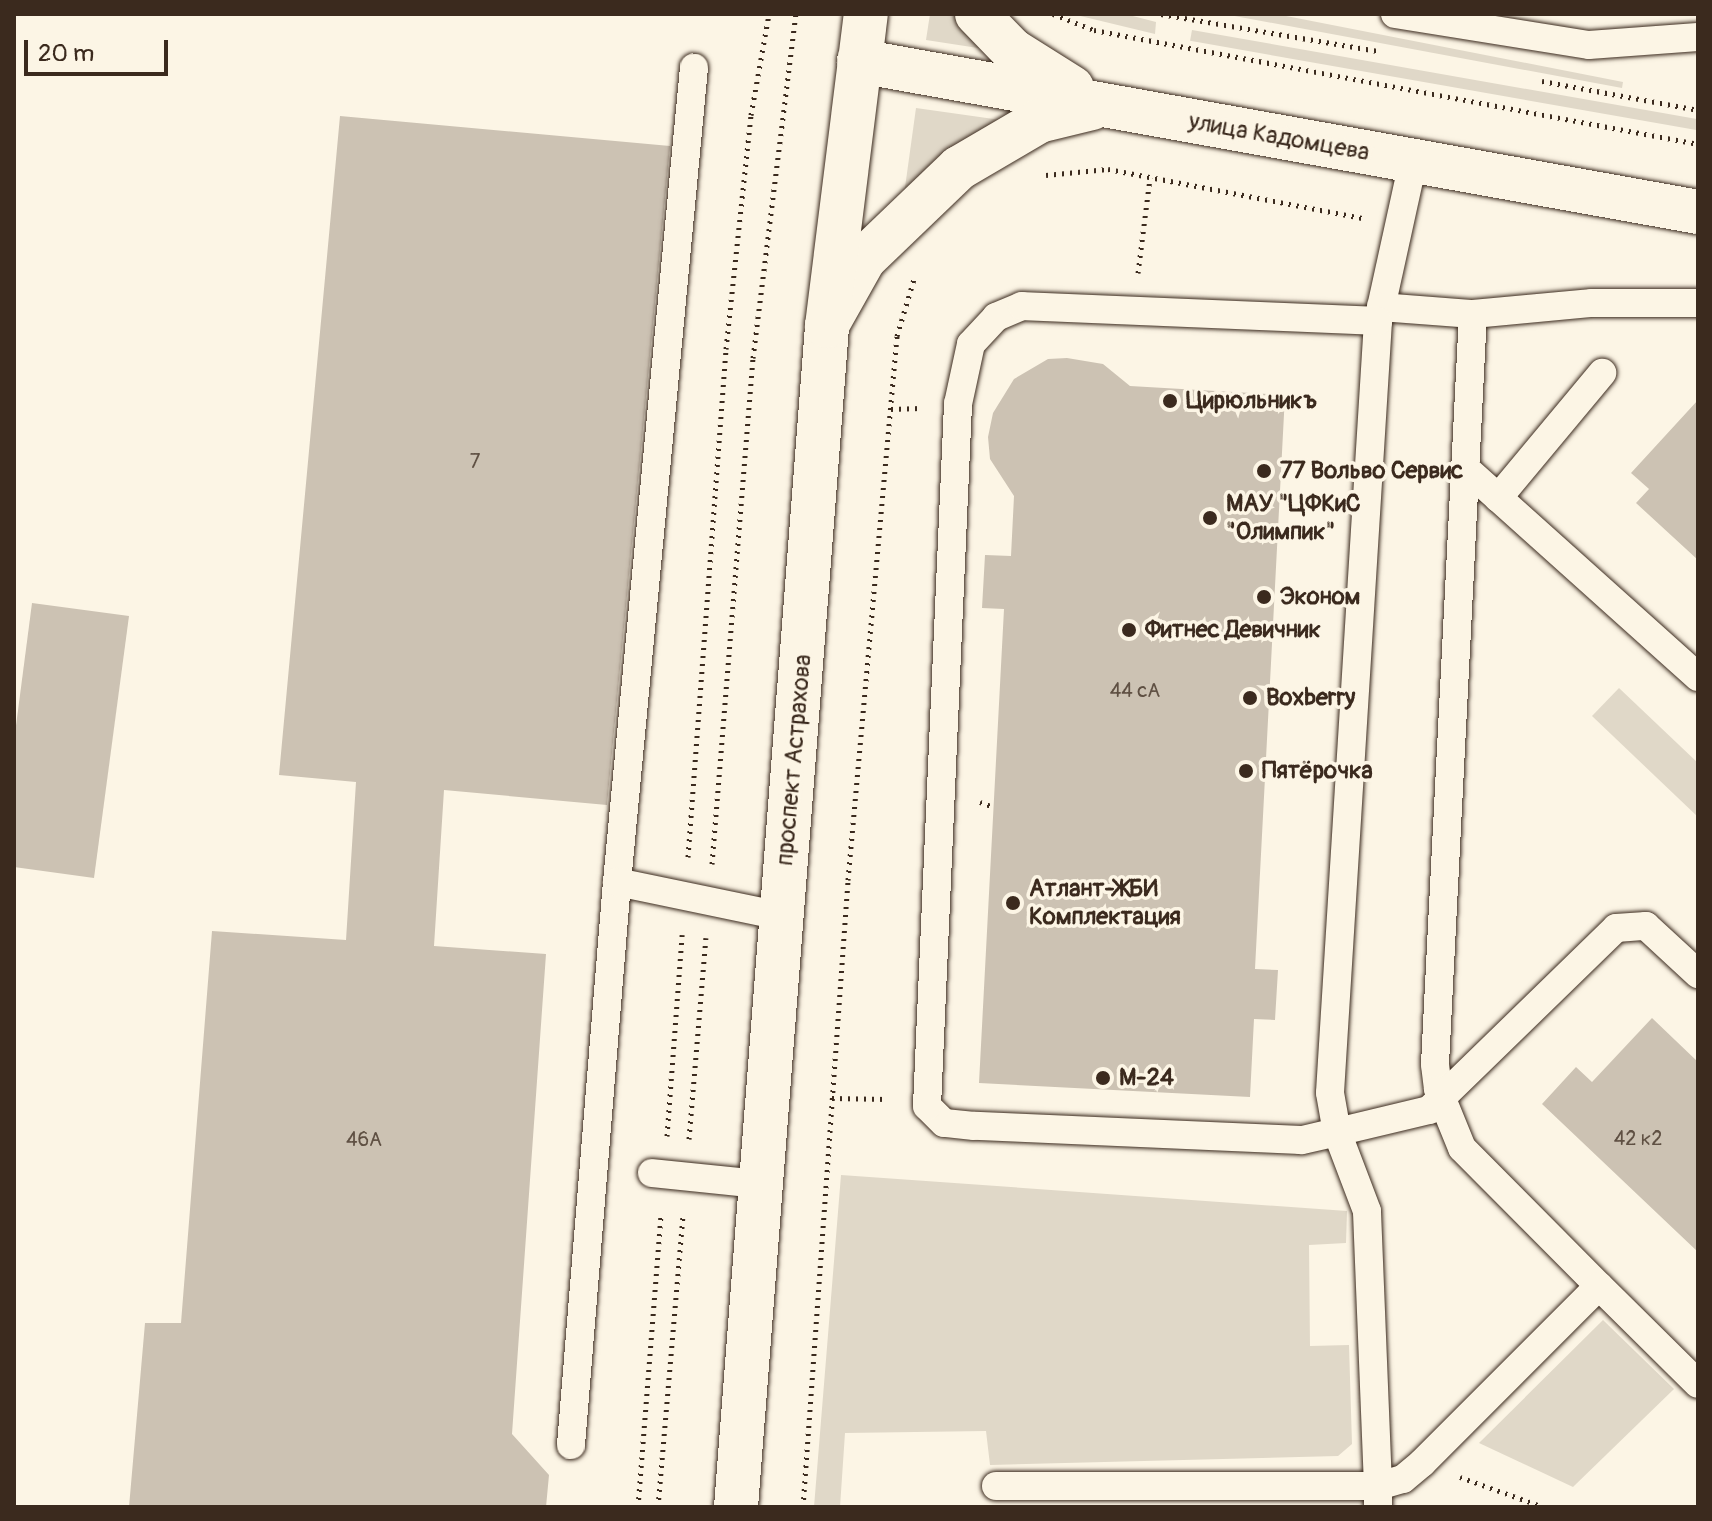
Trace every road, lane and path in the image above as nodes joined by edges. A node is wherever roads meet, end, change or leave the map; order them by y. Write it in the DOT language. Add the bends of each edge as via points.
graph roads {
  1 [pos="769,14"];
  2 [pos="796,14"];
  3 [pos="866,14"];
  4 [pos="977,14"];
  5 [pos="1053,14"];
  6 [pos="1395,14"];
  7 [pos="1698,37"];
  8 [pos="859,61"];
  9 [pos="694,68"];
  10 [pos="1115,106"];
  11 [pos="1698,144"];
  12 [pos="1413,162"];
  13 [pos="1034,178"];
  14 [pos="1150,178"];
  15 [pos="1698,212"];
  16 [pos="1401,225"];
  17 [pos="918,271"];
  18 [pos="1698,303"];
  19 [pos="1134,311"];
  20 [pos="1379,314"];
  21 [pos="1473,314"];
  22 [pos="827,326"];
  23 [pos="1602,373"];
  24 [pos="1465,468"];
  25 [pos="1498,498"];
  26 [pos="1698,677"];
  27 [pos="617,882"];
  28 [pos="697,902"];
  29 [pos="781,916"];
  30 [pos="1698,974"];
  31 [pos="832,1098"];
  32 [pos="1441,1099"];
  33 [pos="927,1100"];
  34 [pos="1337,1132"];
  35 [pos="667,1175"];
  36 [pos="759,1184"];
  37 [pos="1599,1286"];
  38 [pos="1698,1384"];
  39 [pos="571,1445"];
  40 [pos="1422,1463"];
  41 [pos="996,1486"];
  42 [pos="1378,1497"];
  43 [pos="638,1507"];
  44 [pos="658,1507"];
  45 [pos="736,1507"];
  46 [pos="803,1507"];
  47 [pos="1544,1507"];
  1 -- 28 [label="path" via="751,115 726,349"];
  2 -- 28 [label="path" via="753,358"];
  3 -- 8 [label="street, проспект Астрахова"];
  4 -- 10 [label="street" via="1044,74"];
  5 -- 11 [label="path" via="1094,30"];
  6 -- 7 [label="lane" via="1589,45"];
  8 -- 10 [label="street, улица Кадомцева"];
  8 -- 22 [label="street, проспект Астрахова"];
  9 -- 27 [label="lane"];
  10 -- 12 [label="street, улица Кадомцева"];
  10 -- 22 [label="street" via="1039,121 959,168 864,259"];
  12 -- 15 [label="street, улица Кадомцева"];
  12 -- 16 [label="lane"];
  13 -- 14 [label="path" via="1088,168"];
  14 -- 16 [label="path"];
  14 -- 19 [label="path"];
  16 -- 20 [label="lane"];
  17 -- 31 [label="path" via="897,336"];
  18 -- 21 [label="lane" via="1592,303"];
  19 -- 20 [label="lane"];
  19 -- 33 [label="lane" via="1011,309 984,327 971,344 963,371"];
  20 -- 21 [label="lane"];
  20 -- 34 [label="lane" via="1330,1093"];
  21 -- 24 [label="lane"];
  22 -- 29 [label="street, проспект Астрахова"];
  23 -- 25 [label="lane"];
  24 -- 25 [label="lane"];
  24 -- 32 [label="lane" via="1435,1064"];
  25 -- 26 [label="lane"];
  27 -- 28 [label="lane"];
  27 -- 39 [label="lane"];
  28 -- 29 [label="lane"];
  28 -- 35 [label="path"];
  28 -- 35 [label="path"];
  29 -- 36 [label="street, проспект Астрахова"];
  30 -- 32 [label="lane" via="1646,926 1616,928"];
  31 -- 33 [label="path"];
  31 -- 46 [label="path"];
  32 -- 34 [label="lane" via="1417,1115"];
  32 -- 37 [label="lane" via="1462,1148"];
  33 -- 34 [label="lane" via="936,1119 974,1126 1301,1140"];
  34 -- 42 [label="lane" via="1367,1211"];
  35 -- 36 [label="lane"];
  35 -- 43 [label="path"];
  35 -- 44 [label="path"];
  36 -- 45 [label="street, проспект Астрахова"];
  37 -- 38 [label="lane"];
  37 -- 40 [label="lane"];
  40 -- 42 [label="lane"];
  40 -- 47 [label="path"];
  41 -- 42 [label="lane"];
}
